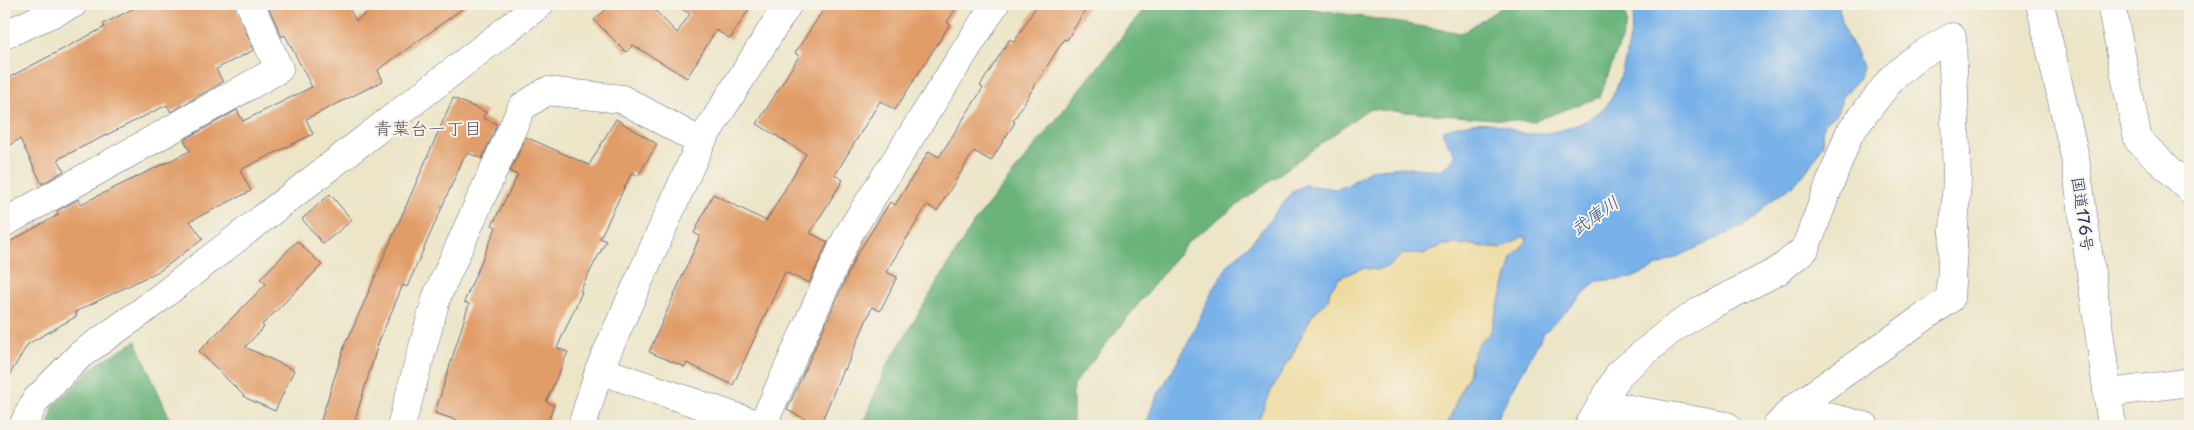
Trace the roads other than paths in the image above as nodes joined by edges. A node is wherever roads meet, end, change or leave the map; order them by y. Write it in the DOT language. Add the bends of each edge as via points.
graph roads {
  1 [pos="73,4"];
  2 [pos="250,4"];
  3 [pos="540,4"];
  4 [pos="788,4"];
  5 [pos="995,4"];
  6 [pos="2040,4"];
  7 [pos="2111,4"];
  8 [pos="4,35"];
  9 [pos="701,142"];
  10 [pos="2190,189"];
  11 [pos="4,223"];
  12 [pos="599,370"];
  13 [pos="2190,382"];
  14 [pos="2109,393"];
  15 [pos="1595,415"];
  16 [pos="1785,417"];
  17 [pos="23,426"];
  18 [pos="401,426"];
  19 [pos="582,426"];
  20 [pos="762,426"];
  21 [pos="1726,426"];
  22 [pos="1865,426"];
  23 [pos="2112,426"];
  1 -- 8 [label="main road"];
  2 -- 11 [label="main road" via="279,69"];
  3 -- 17 [label="main road" via="148,307 80,355 35,401"];
  4 -- 9 [label="main road"];
  5 -- 20 [label="main road" via="848,235"];
  6 -- 14 [label="main road, 国道176号" via="2075,157"];
  7 -- 10 [label="main road" via="2138,140"];
  9 -- 12 [label="main road"];
  9 -- 18 [label="main road" via="622,99 546,91 522,107 437,296"];
  12 -- 19 [label="main road"];
  12 -- 20 [label="main road"];
  13 -- 14 [label="main road"];
  14 -- 23 [label="main road, 国道176号"];
  15 -- 16 [label="main road" via="1619,374 1670,331 1703,309 1778,271 1804,248 1849,134 1890,78 1917,57 1952,37 1957,178 1950,299"];
  15 -- 21 [label="main road"];
  16 -- 22 [label="main road"];
}
